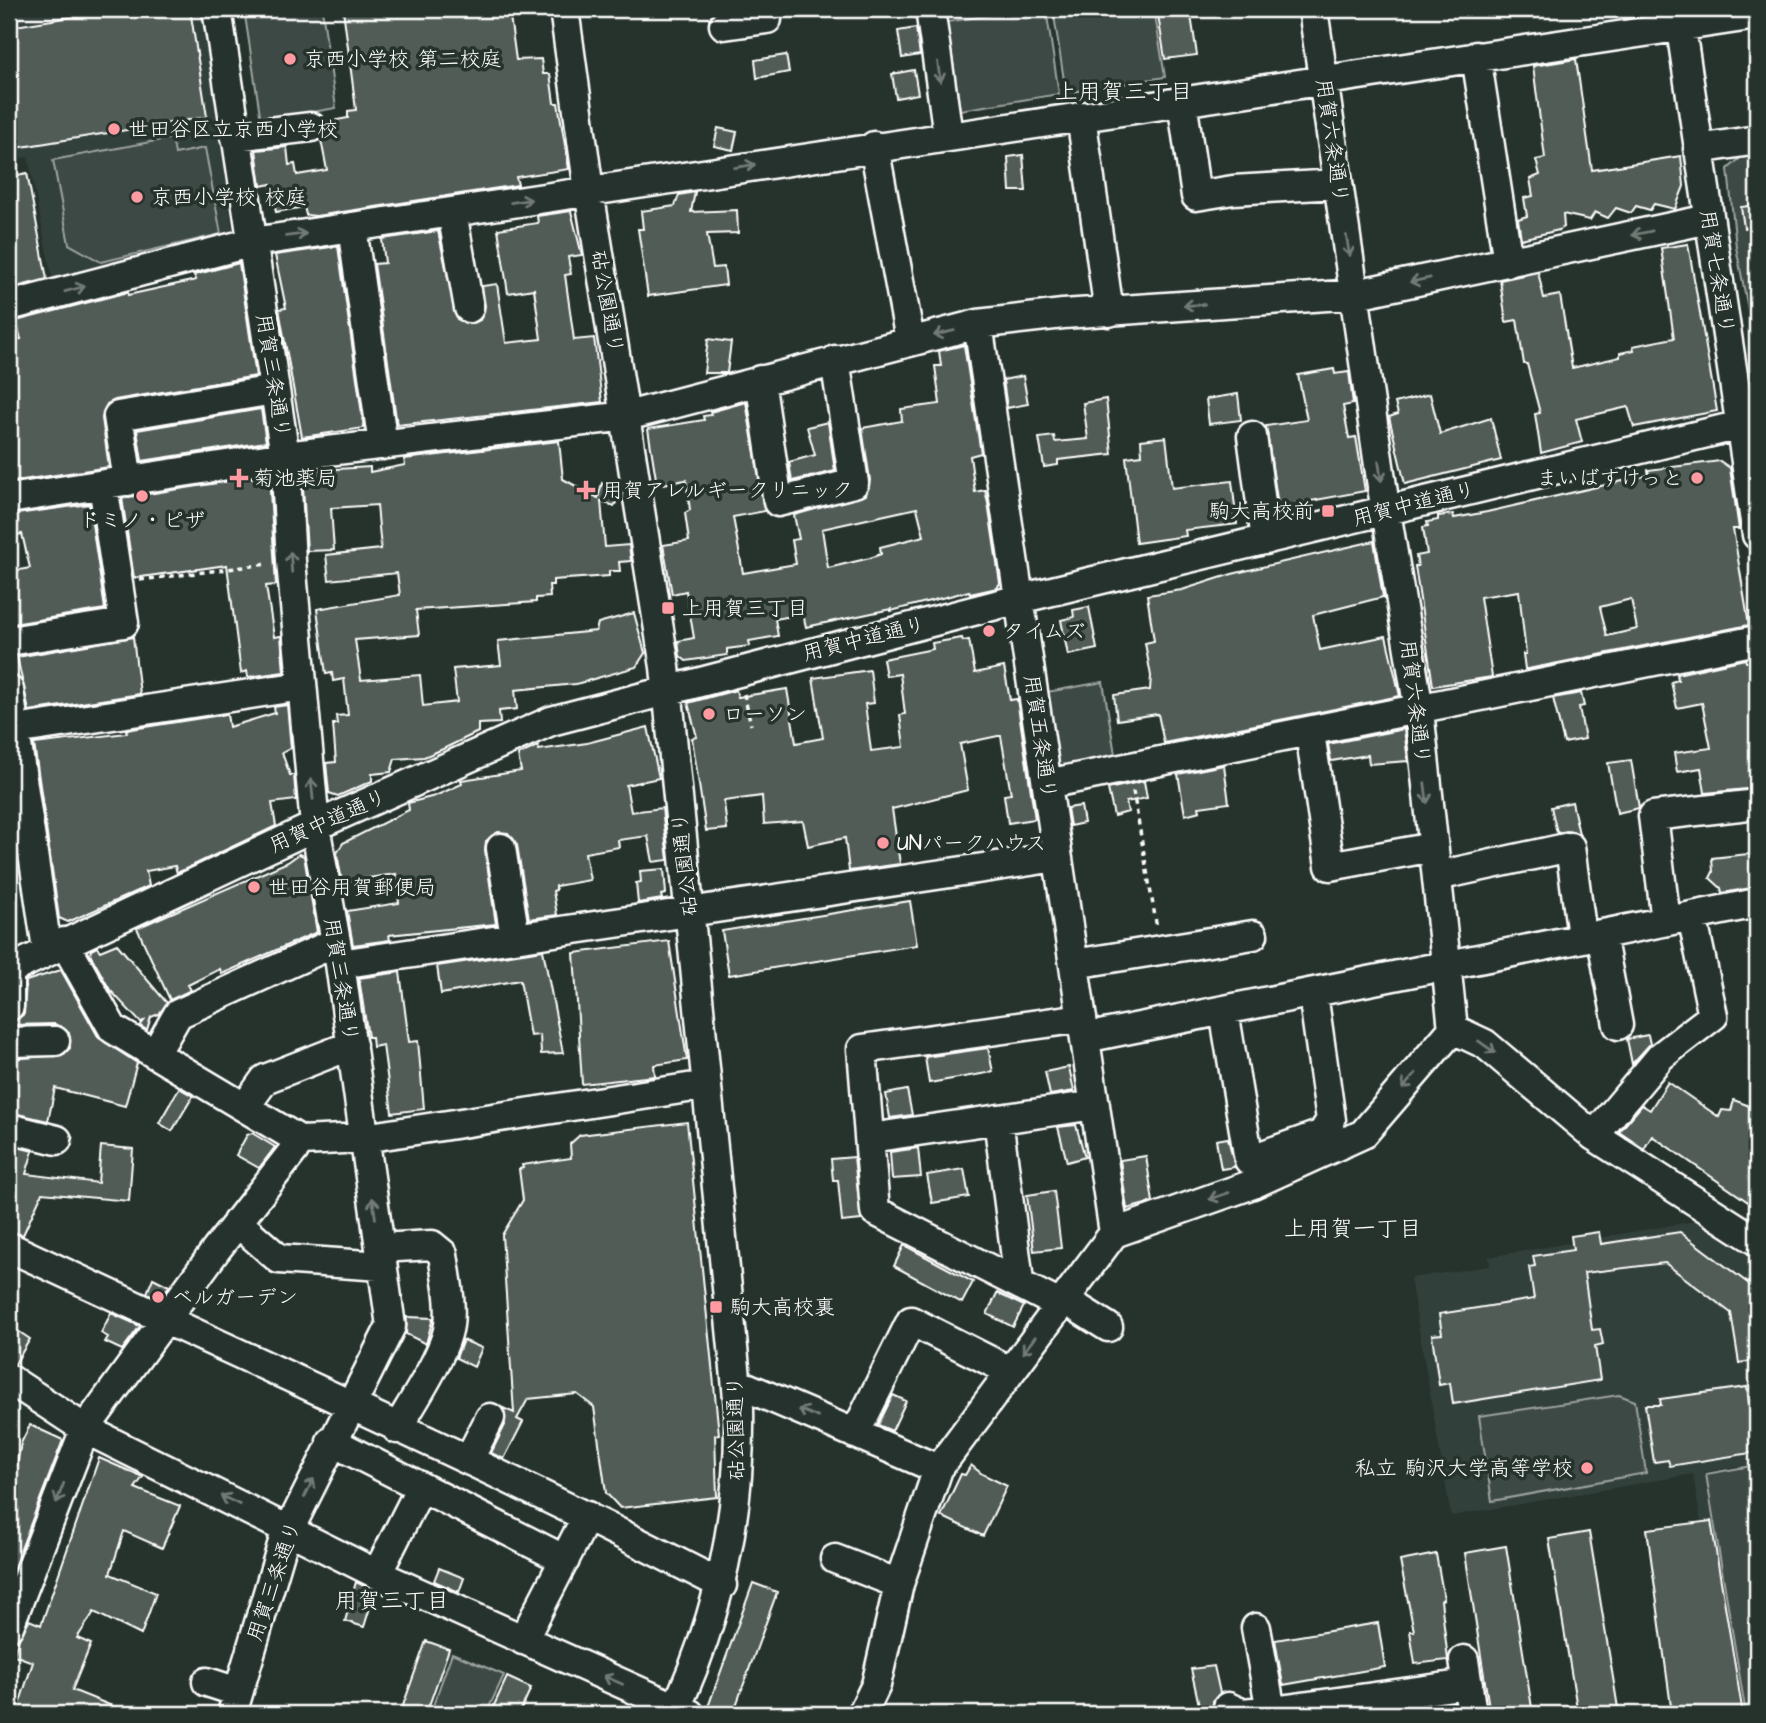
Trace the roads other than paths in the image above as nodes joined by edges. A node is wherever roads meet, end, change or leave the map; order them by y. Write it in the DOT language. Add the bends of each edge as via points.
graph roads {
  1 [pos="217,9"];
  2 [pos="564,9"];
  3 [pos="930,9"];
  4 [pos="1313,9"];
  5 [pos="1757,15"];
  6 [pos="1679,18"];
  7 [pos="1476,56"];
  8 [pos="1323,80"];
  9 [pos="1182,101"];
  10 [pos="1080,116"];
  11 [pos="311,127"];
  12 [pos="948,135"];
  13 [pos="235,136"];
  14 [pos="1757,140"];
  15 [pos="874,146"];
  16 [pos="1698,149"];
  17 [pos="1338,184"];
  18 [pos="589,191"];
  19 [pos="452,212"];
  20 [pos="1709,219"];
  21 [pos="352,227"];
  22 [pos="253,242"];
  23 [pos="1508,262"];
  24 [pos="1356,294"];
  25 [pos="9,306"];
  26 [pos="469,308"];
  27 [pos="1108,312"];
  28 [pos="978,324"];
  29 [pos="910,340"];
  30 [pos="835,360"];
  31 [pos="760,380"];
  32 [pos="274,390"];
  33 [pos="627,416"];
  34 [pos="1749,423"];
  35 [pos="1252,436"];
  36 [pos="383,445"];
  37 [pos="285,456"];
  38 [pos="116,483"];
  39 [pos="9,499"];
  40 [pos="1386,510"];
  41 [pos="1757,535"];
  42 [pos="1266,540"];
  43 [pos="1019,599"];
  44 [pos="1757,640"];
  45 [pos="9,641"];
  46 [pos="302,686"];
  47 [pos="9,690"];
  48 [pos="667,690"];
  49 [pos="1419,710"];
  50 [pos="12,723"];
  51 [pos="1310,733"];
  52 [pos="1047,784"];
  53 [pos="1757,804"];
  54 [pos="315,826"];
  55 [pos="501,848"];
  56 [pos="1433,848"];
  57 [pos="1057,857"];
  58 [pos="1437,876"];
  59 [pos="1757,903"];
  60 [pos="690,912"];
  61 [pos="1679,919"];
  62 [pos="1254,935"];
  63 [pos="1592,935"];
  64 [pos="515,937"];
  65 [pos="56,946"];
  66 [pos="338,953"];
  67 [pos="1074,964"];
  68 [pos="1447,964"];
  69 [pos="9,971"];
  70 [pos="1313,994"];
  71 [pos="9,1006"];
  72 [pos="1224,1011"];
  73 [pos="1618,1025"];
  74 [pos="1083,1028"];
  75 [pos="1453,1029"];
  76 [pos="55,1041"];
  77 [pos="9,1042"];
  78 [pos="352,1045"];
  79 [pos="155,1054"];
  80 [pos="707,1085"];
  81 [pos="1095,1105"];
  82 [pos="245,1107"];
  83 [pos="998,1119"];
  84 [pos="9,1128"];
  85 [pos="1594,1136"];
  86 [pos="365,1138"];
  87 [pos="870,1138"];
  88 [pos="57,1139"];
  89 [pos="301,1141"];
  90 [pos="237,1222"];
  91 [pos="1114,1233"];
  92 [pos="1757,1241"];
  93 [pos="9,1247"];
  94 [pos="381,1257"];
  95 [pos="1019,1281"];
  96 [pos="1063,1302"];
  97 [pos="164,1320"];
  98 [pos="1108,1327"];
  99 [pos="1010,1371"];
  100 [pos="9,1379"];
  101 [pos="737,1383"];
  102 [pos="350,1406"];
  103 [pos="490,1418"];
  104 [pos="85,1429"];
  105 [pos="397,1429"];
  106 [pos="855,1434"];
  107 [pos="331,1441"];
  108 [pos="468,1459"];
  109 [pos="938,1469"];
  110 [pos="421,1487"];
  111 [pos="587,1516"];
  112 [pos="289,1528"];
  113 [pos="835,1559"];
  114 [pos="565,1560"];
  115 [pos="377,1574"];
  116 [pos="899,1584"];
  117 [pos="722,1585"];
  118 [pos="9,1626"];
  119 [pos="1256,1628"];
  120 [pos="523,1640"];
  121 [pos="207,1682"];
  122 [pos="235,1703"];
  123 [pos="1228,1707"];
  124 [pos="679,1712"];
  125 [pos="1277,1712"];
  126 [pos="862,1714"];
  127 [pos="1472,1714"];
  1 -- 13 [label="street, 用賀三条通り"];
  2 -- 18 [label="street, 砧公園通り"];
  3 -- 12 [label="street, one-way"];
  4 -- 8 [label="street, 用賀六条通り"];
  5 -- 6 [label="street"];
  6 -- 7 [label="street"];
  6 -- 16 [label="street, 用賀七条通り"];
  7 -- 8 [label="street"];
  7 -- 23 [label="street"];
  8 -- 9 [label="street"];
  8 -- 17 [label="street, 用賀六条通り"];
  9 -- 10 [label="street"];
  9 -- 17 [label="street" via="1196,196"];
  10 -- 12 [label="street"];
  10 -- 27 [label="street"];
  11 -- 13 [label="street"];
  12 -- 15 [label="street"];
  13 -- 22 [label="street, 用賀三条通り"];
  14 -- 16 [label="street"];
  18 -- 15 [label="street, one-way"];
  15 -- 29 [label="street"];
  16 -- 20 [label="street, 用賀七条通り"];
  17 -- 24 [label="street, 用賀六条通り, one-way"];
  19 -- 18 [label="street, one-way"];
  18 -- 33 [label="street, 砧公園通り"];
  19 -- 21 [label="street"];
  19 -- 26 [label="street"];
  20 -- 23 [label="street, one-way"];
  20 -- 34 [label="street, 用賀七条通り"];
  22 -- 21 [label="street, one-way"];
  21 -- 36 [label="street"];
  25 -- 22 [label="street, one-way"];
  22 -- 32 [label="street, 用賀三条通り"];
  23 -- 24 [label="street, one-way"];
  24 -- 27 [label="street, one-way"];
  24 -- 40 [label="street, 用賀六条通り, one-way"];
  27 -- 28 [label="street"];
  28 -- 29 [label="street, one-way"];
  28 -- 43 [label="street, 用賀五条通り"];
  29 -- 30 [label="street"];
  30 -- 31 [label="street"];
  30 -- 31 [label="street" via="853,483 778,502"];
  31 -- 33 [label="street"];
  32 -- 37 [label="street, 用賀三条通り"];
  32 -- 38 [label="street" via="118,416"];
  33 -- 36 [label="street"];
  33 -- 48 [label="street, 砧公園通り"];
  34 -- 40 [label="street, 用賀中道通り"];
  34 -- 41 [label="street, 用賀七条通り"];
  35 -- 42 [label="street"];
  36 -- 37 [label="street"];
  37 -- 38 [label="street"];
  46 -- 37 [label="street, 用賀三条通り, one-way"];
  38 -- 39 [label="street"];
  38 -- 45 [label="street" via="118,583 124,623"];
  40 -- 42 [label="street, 用賀中道通り"];
  40 -- 49 [label="street, 用賀六条通り"];
  42 -- 43 [label="street, 用賀中道通り"];
  43 -- 48 [label="street, 用賀中道通り"];
  43 -- 52 [label="street, 用賀五条通り"];
  44 -- 49 [label="street"];
  46 -- 50 [label="street"];
  54 -- 46 [label="street, 用賀三条通り, one-way"];
  47 -- 50 [label="street"];
  48 -- 54 [label="street, 用賀中道通り" via="551,721"];
  48 -- 60 [label="street, 砧公園通り"];
  49 -- 51 [label="street"];
  49 -- 56 [label="street, 用賀六条通り, one-way"];
  50 -- 65 [label="street"];
  51 -- 52 [label="street"];
  51 -- 56 [label="street" via="1331,866"];
  52 -- 57 [label="street, 用賀五条通り"];
  53 -- 61 [label="street" via="1653,816"];
  54 -- 65 [label="street, 用賀中道通り"];
  54 -- 66 [label="street, 用賀三条通り"];
  55 -- 64 [label="street"];
  56 -- 58 [label="street, 用賀六条通り"];
  57 -- 60 [label="street"];
  57 -- 67 [label="street, 用賀五条通り"];
  58 -- 63 [label="street" via="1570,847"];
  58 -- 68 [label="street, 用賀六条通り"];
  59 -- 61 [label="street"];
  60 -- 64 [label="street"];
  60 -- 80 [label="street, 砧公園通り"];
  61 -- 63 [label="street"];
  61 -- 85 [label="street" via="1713,1016 1661,1056"];
  62 -- 67 [label="street"];
  63 -- 68 [label="street"];
  63 -- 73 [label="street"];
  64 -- 66 [label="street"];
  65 -- 69 [label="street, 用賀中道通り"];
  65 -- 79 [label="street" via="113,1029"];
  66 -- 78 [label="street, 用賀三条通り"];
  66 -- 79 [label="street" via="178,1014"];
  67 -- 74 [label="street, 用賀五条通り"];
  68 -- 70 [label="street"];
  68 -- 75 [label="street, 用賀六条通り"];
  69 -- 71 [label="street"];
  70 -- 72 [label="street"];
  70 -- 72 [label="street" via="1331,1120 1322,1134 1248,1160"];
  72 -- 74 [label="street"];
  74 -- 81 [label="street, 用賀五条通り"];
  74 -- 87 [label="street" via="862,1049"];
  75 -- 85 [label="street, one-way" via="1485,1044"];
  75 -- 91 [label="street, one-way" via="1363,1134 1252,1184"];
  76 -- 77 [label="street"];
  78 -- 82 [label="street" via="264,1079"];
  78 -- 86 [label="street, 用賀三条通り"];
  79 -- 82 [label="street"];
  80 -- 86 [label="street"];
  80 -- 101 [label="street, 砧公園通り"];
  81 -- 83 [label="street"];
  81 -- 91 [label="street, 用賀五条通り"];
  82 -- 89 [label="street"];
  83 -- 87 [label="street"];
  83 -- 95 [label="street"];
  84 -- 88 [label="street"];
  85 -- 92 [label="street"];
  86 -- 89 [label="street"];
  94 -- 86 [label="street, 用賀三条通り, one-way"];
  87 -- 95 [label="street" via="875,1210"];
  89 -- 90 [label="street"];
  90 -- 94 [label="street" via="279,1259"];
  90 -- 97 [label="street"];
  91 -- 96 [label="street"];
  93 -- 97 [label="street"];
  94 -- 102 [label="street, 用賀三条通り" via="391,1326"];
  94 -- 105 [label="street" via="432,1245 443,1254 449,1307 449,1328"];
  95 -- 96 [label="street"];
  96 -- 98 [label="street"];
  96 -- 99 [label="street, one-way"];
  97 -- 102 [label="street"];
  97 -- 104 [label="street"];
  99 -- 106 [label="street" via="911,1321"];
  99 -- 109 [label="street"];
  100 -- 104 [label="street"];
  106 -- 101 [label="street, one-way"];
  101 -- 117 [label="street, 砧公園通り" via="737,1484"];
  102 -- 105 [label="street"];
  102 -- 107 [label="street, 用賀三条通り"];
  103 -- 108 [label="street"];
  112 -- 104 [label="street, one-way"];
  104 -- 118 [label="street, one-way"];
  105 -- 108 [label="street"];
  106 -- 109 [label="street"];
  107 -- 110 [label="street"];
  112 -- 107 [label="street, 用賀三条通り, one-way"];
  108 -- 111 [label="street"];
  109 -- 116 [label="street"];
  110 -- 114 [label="street"];
  110 -- 115 [label="street"];
  111 -- 114 [label="street"];
  111 -- 117 [label="street"];
  112 -- 115 [label="street"];
  112 -- 122 [label="street, 用賀三条通り"];
  113 -- 116 [label="street"];
  114 -- 120 [label="street"];
  115 -- 120 [label="street"];
  116 -- 126 [label="street" via="876,1685"];
  117 -- 124 [label="street, 砧公園通り"];
  119 -- 125 [label="street"];
  124 -- 120 [label="street, one-way"];
  121 -- 122 [label="street"];
  123 -- 125 [label="street" via="1241,1713"];
  125 -- 127 [label="street" via="1466,1672"];
}
